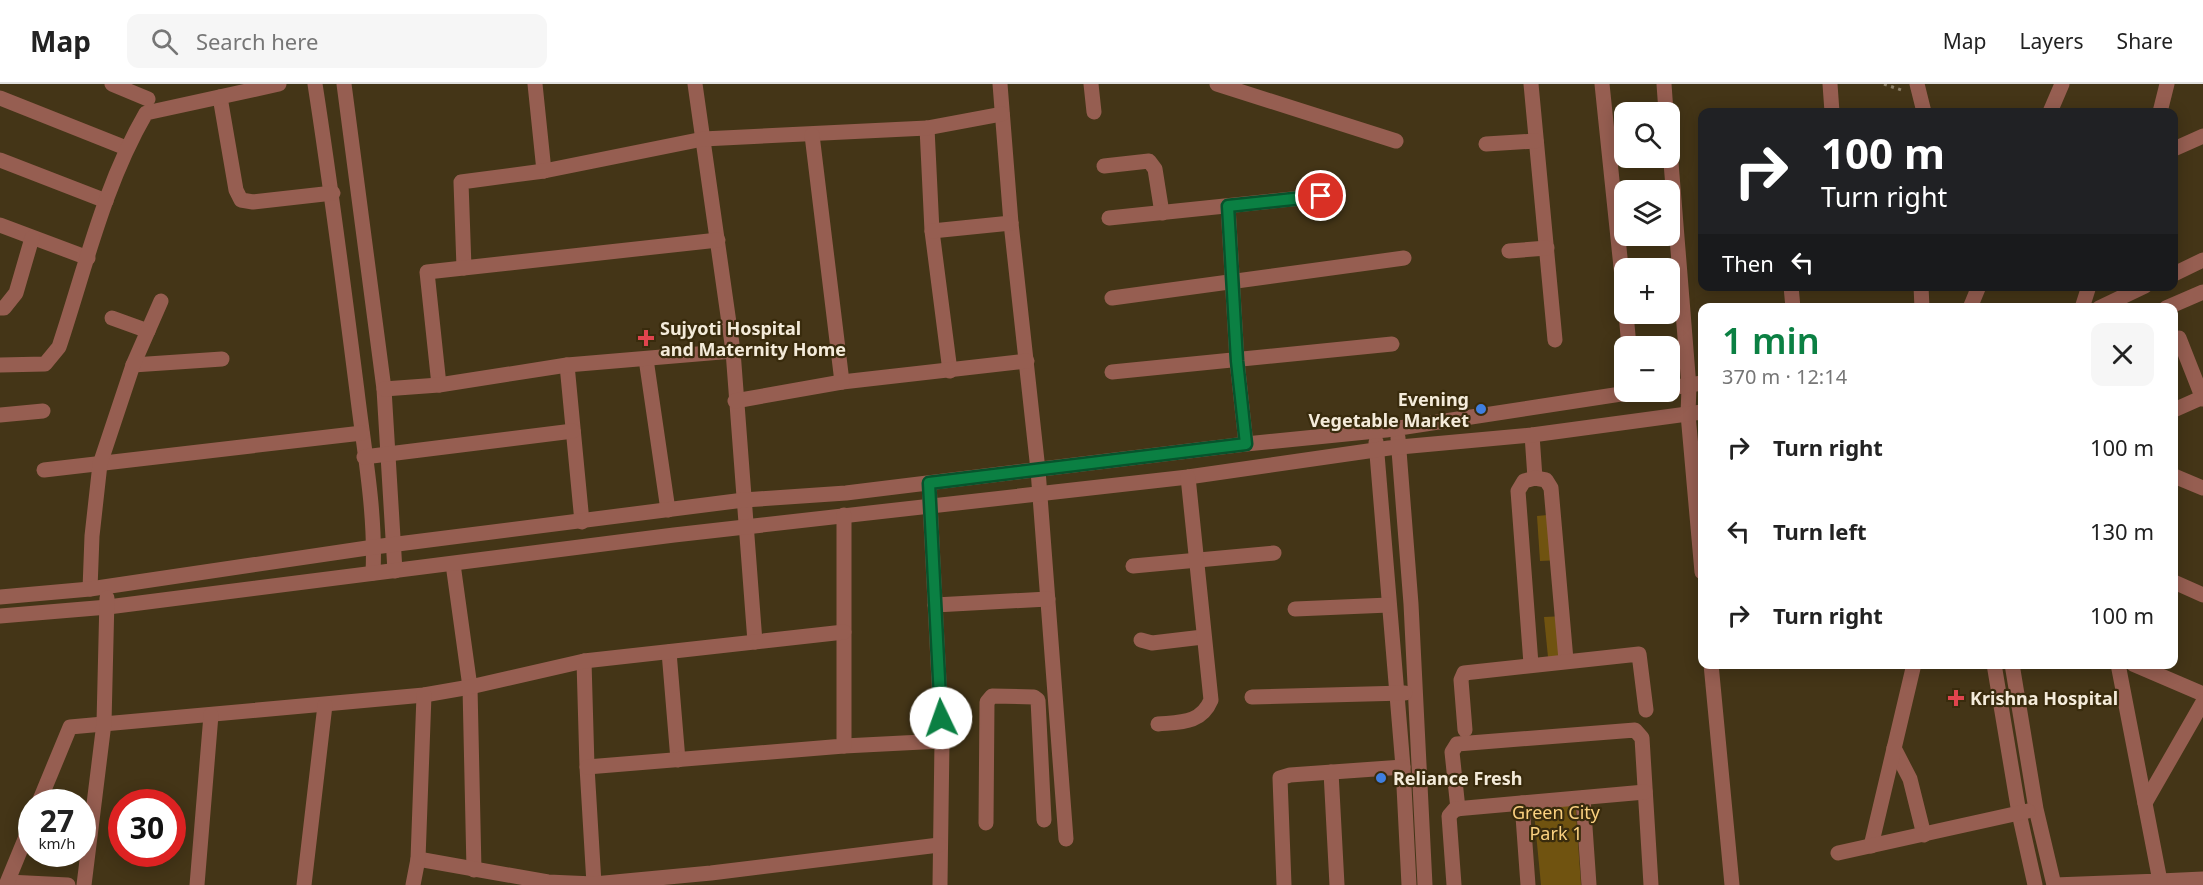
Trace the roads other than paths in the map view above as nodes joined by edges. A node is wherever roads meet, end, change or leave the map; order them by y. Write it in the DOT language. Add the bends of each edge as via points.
graph roads {
  1 [pos="112,84"];
  2 [pos="279,84"];
  3 [pos="315,84"];
  4 [pos="344,84"];
  5 [pos="535,84"];
  6 [pos="695,84"];
  7 [pos="1000,84"];
  8 [pos="1091,84"];
  9 [pos="1217,84"];
  10 [pos="1531,84"];
  11 [pos="1602,84"];
  12 [pos="1664,84"];
  13 [pos="1830,84"];
  14 [pos="1917,84"];
  15 [pos="2062,84"];
  16 [pos="2167,84"];
  17 [pos="216,93"];
  18 [pos="0,98"];
  19 [pos="147,99"];
  20 [pos="1665,102"];
  21 [pos="1832,108"];
  22 [pos="1923,108"];
  23 [pos="2052,108"];
  24 [pos="2161,108"];
  25 [pos="1094,112"];
  26 [pos="1002,114"];
  27 [pos="927,128"];
  28 [pos="812,135"];
  29 [pos="2203,136"];
  30 [pos="703,139"];
  31 [pos="1395,141"];
  32 [pos="1536,141"];
  33 [pos="1486,144"];
  34 [pos="2178,147"];
  35 [pos="126,148"];
  36 [pos="0,160"];
  37 [pos="1104,166"];
  38 [pos="1672,168"];
  39 [pos="544,171"];
  40 [pos="333,193"];
  41 [pos="1321,196"];
  42 [pos="106,201"];
  43 [pos="1228,206"];
  44 [pos="1162,213"];
  45 [pos="1109,218"];
  46 [pos="1011,223"];
  47 [pos="0,225"];
  48 [pos="932,231"];
  49 [pos="32,238"];
  50 [pos="718,240"];
  51 [pos="1547,248"];
  52 [pos="1509,251"];
  53 [pos="88,258"];
  54 [pos="1404,258"];
  55 [pos="1620,258"];
  56 [pos="2203,261"];
  57 [pos="464,268"];
  58 [pos="2178,272"];
  59 [pos="1232,282"];
  60 [pos="2135,291"];
  61 [pos="2203,292"];
  62 [pos="1112,298"];
  63 [pos="161,301"];
  64 [pos="2109,303"];
  65 [pos="2178,303"];
  66 [pos="0,308"];
  67 [pos="112,318"];
  68 [pos="148,331"];
  69 [pos="2179,338"];
  70 [pos="1555,340"];
  71 [pos="1392,344"];
  72 [pos="733,351"];
  73 [pos="646,359"];
  74 [pos="222,360"];
  75 [pos="1027,361"];
  76 [pos="1237,361"];
  77 [pos="0,365"];
  78 [pos="133,365"];
  79 [pos="567,365"];
  80 [pos="950,371"];
  81 [pos="1112,372"];
  82 [pos="842,382"];
  83 [pos="439,385"];
  84 [pos="1696,385"];
  85 [pos="1680,387"];
  86 [pos="384,389"];
  87 [pos="1614,395"];
  88 [pos="2203,398"];
  89 [pos="735,401"];
  90 [pos="2178,408"];
  91 [pos="43,411"];
  92 [pos="1695,413"];
  93 [pos="0,415"];
  94 [pos="1397,429"];
  95 [pos="573,431"];
  96 [pos="1375,431"];
  97 [pos="362,433"];
  98 [pos="1532,435"];
  99 [pos="1246,444"];
  100 [pos="1400,448"];
  101 [pos="1377,451"];
  102 [pos="388,452"];
  103 [pos="364,457"];
  104 [pos="100,464"];
  105 [pos="44,470"];
  106 [pos="1038,470"];
  107 [pos="1188,477"];
  108 [pos="1534,478"];
  109 [pos="2178,478"];
  110 [pos="1698,481"];
  111 [pos="929,483"];
  112 [pos="2203,488"];
  113 [pos="1040,492"];
  114 [pos="744,500"];
  115 [pos="931,506"];
  116 [pos="668,510"];
  117 [pos="844,515"];
  118 [pos="582,522"];
  119 [pos="748,527"];
  120 [pos="394,544"];
  121 [pos="374,547"];
  122 [pos="1274,553"];
  123 [pos="1196,560"];
  124 [pos="453,564"];
  125 [pos="1133,566"];
  126 [pos="395,571"];
  127 [pos="373,573"];
  128 [pos="2178,584"];
  129 [pos="98,588"];
  130 [pos="2203,595"];
  131 [pos="0,597"];
  132 [pos="1048,600"];
  133 [pos="935,605"];
  134 [pos="1389,605"];
  135 [pos="108,607"];
  136 [pos="1295,609"];
  137 [pos="0,616"];
  138 [pos="844,632"];
  139 [pos="1203,637"];
  140 [pos="1141,640"];
  141 [pos="755,642"];
  142 [pos="669,652"];
  143 [pos="1566,660"];
  144 [pos="585,662"];
  145 [pos="1531,664"];
  146 [pos="1711,669"];
  147 [pos="1913,669"];
  148 [pos="1995,669"];
  149 [pos="2013,669"];
  150 [pos="2119,669"];
  151 [pos="2145,669"];
  152 [pos="470,687"];
  153 [pos="1397,693"];
  154 [pos="1414,693"];
  155 [pos="2203,694"];
  156 [pos="424,695"];
  157 [pos="1252,697"];
  158 [pos="2203,702"];
  159 [pos="326,705"];
  160 [pos="1646,710"];
  161 [pos="211,715"];
  162 [pos="104,723"];
  163 [pos="1158,724"];
  164 [pos="1466,730"];
  165 [pos="942,741"];
  166 [pos="844,746"];
  167 [pos="1894,748"];
  168 [pos="1060,758"];
  169 [pos="1041,759"];
  170 [pos="678,760"];
  171 [pos="587,766"];
  172 [pos="1403,767"];
  173 [pos="1331,772"];
  174 [pos="44,789"];
  175 [pos="1645,792"];
  176 [pos="1583,798"];
  177 [pos="1522,803"];
  178 [pos="2145,803"];
  179 [pos="1458,809"];
  180 [pos="2036,809"];
  181 [pos="2019,813"];
  182 [pos="1044,820"];
  183 [pos="987,823"];
  184 [pos="1924,835"];
  185 [pos="1066,839"];
  186 [pos="939,845"];
  187 [pos="1871,846"];
  188 [pos="1838,853"];
  189 [pos="18,857"];
  190 [pos="418,859"];
  191 [pos="731,869"];
  192 [pos="474,870"];
  193 [pos="2203,879"];
  194 [pos="2160,881"];
  195 [pos="548,883"];
  196 [pos="631,883"];
  197 [pos="7,884"];
  198 [pos="594,884"];
  199 [pos="68,885"];
  200 [pos="84,885"];
  201 [pos="197,885"];
  202 [pos="304,885"];
  203 [pos="413,885"];
  204 [pos="732,885"];
  205 [pos="940,885"];
  206 [pos="1284,885"];
  207 [pos="1337,885"];
  208 [pos="1409,885"];
  209 [pos="1425,885"];
  210 [pos="1454,885"];
  211 [pos="1528,885"];
  212 [pos="1589,885"];
  213 [pos="1651,885"];
  214 [pos="1732,885"];
  215 [pos="2035,885"];
  216 [pos="2054,885"];
  1 -- 19 [label="street"];
  2 -- 17 [label="street"];
  3 -- 40 [label="street"];
  4 -- 86 [label="street"];
  5 -- 39 [label="street"];
  6 -- 30 [label="street"];
  7 -- 26 [label="street"];
  8 -- 25 [label="street"];
  9 -- 31 [label="street"];
  10 -- 32 [label="street"];
  11 -- 55 [label="street"];
  12 -- 20 [label="street"];
  13 -- 21 [label="street"];
  14 -- 22 [label="street"];
  15 -- 23 [label="street"];
  16 -- 24 [label="street"];
  17 -- 19 [label="street"];
  17 -- 40 [label="street" via="241,200"];
  18 -- 35 [label="street"];
  19 -- 35 [label="street"];
  26 -- 27 [label="street"];
  26 -- 46 [label="street"];
  27 -- 28 [label="street"];
  27 -- 48 [label="street"];
  28 -- 30 [label="street"];
  28 -- 82 [label="street"];
  29 -- 34 [label="street"];
  30 -- 39 [label="street"];
  30 -- 50 [label="street"];
  32 -- 33 [label="street"];
  32 -- 51 [label="street"];
  35 -- 42 [label="street"];
  36 -- 42 [label="street"];
  37 -- 44 [label="street" via="1149,160 1155,169"];
  38 -- 84 [label="street"];
  39 -- 57 [label="street" via="461,182"];
  40 -- 97 [label="street"];
  41 -- 43 [label="street"];
  42 -- 53 [label="street"];
  43 -- 44 [label="street"];
  43 -- 59 [label="street"];
  44 -- 45 [label="street"];
  46 -- 48 [label="street"];
  46 -- 75 [label="street"];
  47 -- 49 [label="street"];
  48 -- 80 [label="street"];
  49 -- 53 [label="street"];
  49 -- 66 [label="street" via="16,293"];
  50 -- 57 [label="street"];
  50 -- 72 [label="street"];
  51 -- 52 [label="street"];
  51 -- 70 [label="street"];
  53 -- 77 [label="street" via="59,347 45,364"];
  54 -- 59 [label="street"];
  56 -- 58 [label="street"];
  57 -- 83 [label="street" via="427,272"];
  59 -- 62 [label="street"];
  59 -- 76 [label="street"];
  60 -- 64 [label="street"];
  61 -- 65 [label="street"];
  63 -- 68 [label="street"];
  67 -- 68 [label="street"];
  68 -- 78 [label="street"];
  69 -- 88 [label="street"];
  71 -- 76 [label="street"];
  72 -- 73 [label="street"];
  72 -- 89 [label="street"];
  73 -- 79 [label="street"];
  73 -- 116 [label="street"];
  74 -- 78 [label="street"];
  75 -- 80 [label="street"];
  75 -- 106 [label="street"];
  76 -- 81 [label="street"];
  76 -- 99 [label="street"];
  78 -- 104 [label="street"];
  79 -- 83 [label="street"];
  79 -- 95 [label="street"];
  80 -- 82 [label="street"];
  82 -- 89 [label="street"];
  83 -- 86 [label="street"];
  84 -- 85 [label="street"];
  84 -- 92 [label="street"];
  86 -- 102 [label="street"];
  87 -- 94 [label="street"];
  88 -- 90 [label="street"];
  89 -- 114 [label="street"];
  91 -- 93 [label="street"];
  92 -- 98 [label="street"];
  92 -- 110 [label="street"];
  94 -- 96 [label="street"];
  94 -- 100 [label="street"];
  95 -- 102 [label="street"];
  95 -- 118 [label="street"];
  96 -- 99 [label="street"];
  96 -- 101 [label="street"];
  97 -- 103 [label="street"];
  97 -- 104 [label="street"];
  98 -- 100 [label="street"];
  98 -- 108 [label="street"];
  99 -- 106 [label="street"];
  100 -- 101 [label="street"];
  100 -- 154 [label="street"];
  101 -- 107 [label="street"];
  101 -- 134 [label="street"];
  102 -- 103 [label="street"];
  102 -- 120 [label="street"];
  103 -- 121 [label="street"];
  104 -- 105 [label="street"];
  104 -- 129 [label="street" via="92,536"];
  106 -- 111 [label="street"];
  106 -- 113 [label="street"];
  107 -- 113 [label="street"];
  107 -- 123 [label="street"];
  108 -- 143 [label="street" via="1546,480 1551,488"];
  108 -- 145 [label="street" via="1524,481 1518,491"];
  109 -- 112 [label="street"];
  111 -- 114 [label="street"];
  111 -- 115 [label="street"];
  113 -- 115 [label="street"];
  113 -- 132 [label="street"];
  114 -- 116 [label="street"];
  114 -- 119 [label="street"];
  115 -- 117 [label="street"];
  115 -- 133 [label="street"];
  116 -- 118 [label="street"];
  117 -- 119 [label="street"];
  117 -- 138 [label="street"];
  118 -- 120 [label="street"];
  119 -- 124 [label="street"];
  119 -- 141 [label="street"];
  120 -- 121 [label="street"];
  120 -- 126 [label="street"];
  121 -- 127 [label="street"];
  121 -- 129 [label="street"];
  122 -- 123 [label="street"];
  123 -- 125 [label="street"];
  123 -- 139 [label="street"];
  124 -- 126 [label="street"];
  124 -- 152 [label="street"];
  126 -- 127 [label="street"];
  127 -- 135 [label="street"];
  128 -- 130 [label="street"];
  129 -- 131 [label="street"];
  129 -- 135 [label="street"];
  132 -- 133 [label="street"];
  132 -- 168 [label="street"];
  133 -- 165 [label="street"];
  134 -- 136 [label="street"];
  134 -- 153 [label="street"];
  135 -- 137 [label="street"];
  135 -- 162 [label="street"];
  138 -- 141 [label="street"];
  138 -- 166 [label="street"];
  139 -- 140 [label="street" via="1152,643"];
  139 -- 163 [label="street" via="1210,700 1206,712 1195,720"];
  141 -- 142 [label="street"];
  142 -- 144 [label="street"];
  142 -- 170 [label="street"];
  143 -- 145 [label="street"];
  143 -- 160 [label="street" via="1639,654"];
  144 -- 152 [label="street"];
  144 -- 171 [label="street"];
  145 -- 164 [label="street" via="1461,675"];
  146 -- 214 [label="street"];
  147 -- 167 [label="street"];
  148 -- 181 [label="street"];
  149 -- 180 [label="street"];
  150 -- 178 [label="street"];
  151 -- 155 [label="street"];
  152 -- 156 [label="street"];
  152 -- 192 [label="street"];
  153 -- 154 [label="street"];
  153 -- 157 [label="street"];
  153 -- 172 [label="street"];
  154 -- 209 [label="street"];
  156 -- 159 [label="street"];
  156 -- 190 [label="street"];
  158 -- 178 [label="street"];
  159 -- 161 [label="street"];
  159 -- 202 [label="street"];
  161 -- 162 [label="street"];
  161 -- 201 [label="street"];
  162 -- 174 [label="street" via="70,727"];
  162 -- 200 [label="street"];
  165 -- 166 [label="street"];
  165 -- 186 [label="street"];
  166 -- 170 [label="street"];
  167 -- 184 [label="street" via="1910,779"];
  167 -- 187 [label="street"];
  168 -- 169 [label="street"];
  168 -- 185 [label="street"];
  169 -- 182 [label="street"];
  169 -- 183 [label="street" via="1036,698 989,697"];
  170 -- 171 [label="street"];
  171 -- 198 [label="street"];
  172 -- 173 [label="street"];
  172 -- 208 [label="street"];
  173 -- 206 [label="street" via="1280,778"];
  173 -- 207 [label="street"];
  175 -- 176 [label="street"];
  175 -- 179 [label="street" via="1642,738 1635,730 1457,744 1452,752"];
  175 -- 213 [label="street"];
  176 -- 177 [label="street"];
  176 -- 212 [label="street"];
  177 -- 179 [label="street"];
  177 -- 211 [label="street"];
  178 -- 194 [label="street"];
  179 -- 210 [label="street" via="1449,816"];
  180 -- 181 [label="street"];
  180 -- 216 [label="street"];
  181 -- 184 [label="street"];
  181 -- 215 [label="street"];
  184 -- 187 [label="street"];
  186 -- 191 [label="street"];
  186 -- 205 [label="street"];
  187 -- 188 [label="street"];
  189 -- 197 [label="street"];
  190 -- 192 [label="street"];
  190 -- 203 [label="street"];
  191 -- 196 [label="street"];
  191 -- 204 [label="street"];
  192 -- 195 [label="street"];
  193 -- 194 [label="street"];
  194 -- 216 [label="street"];
  195 -- 198 [label="street"];
  196 -- 198 [label="street"];
  197 -- 199 [label="street"];
}
